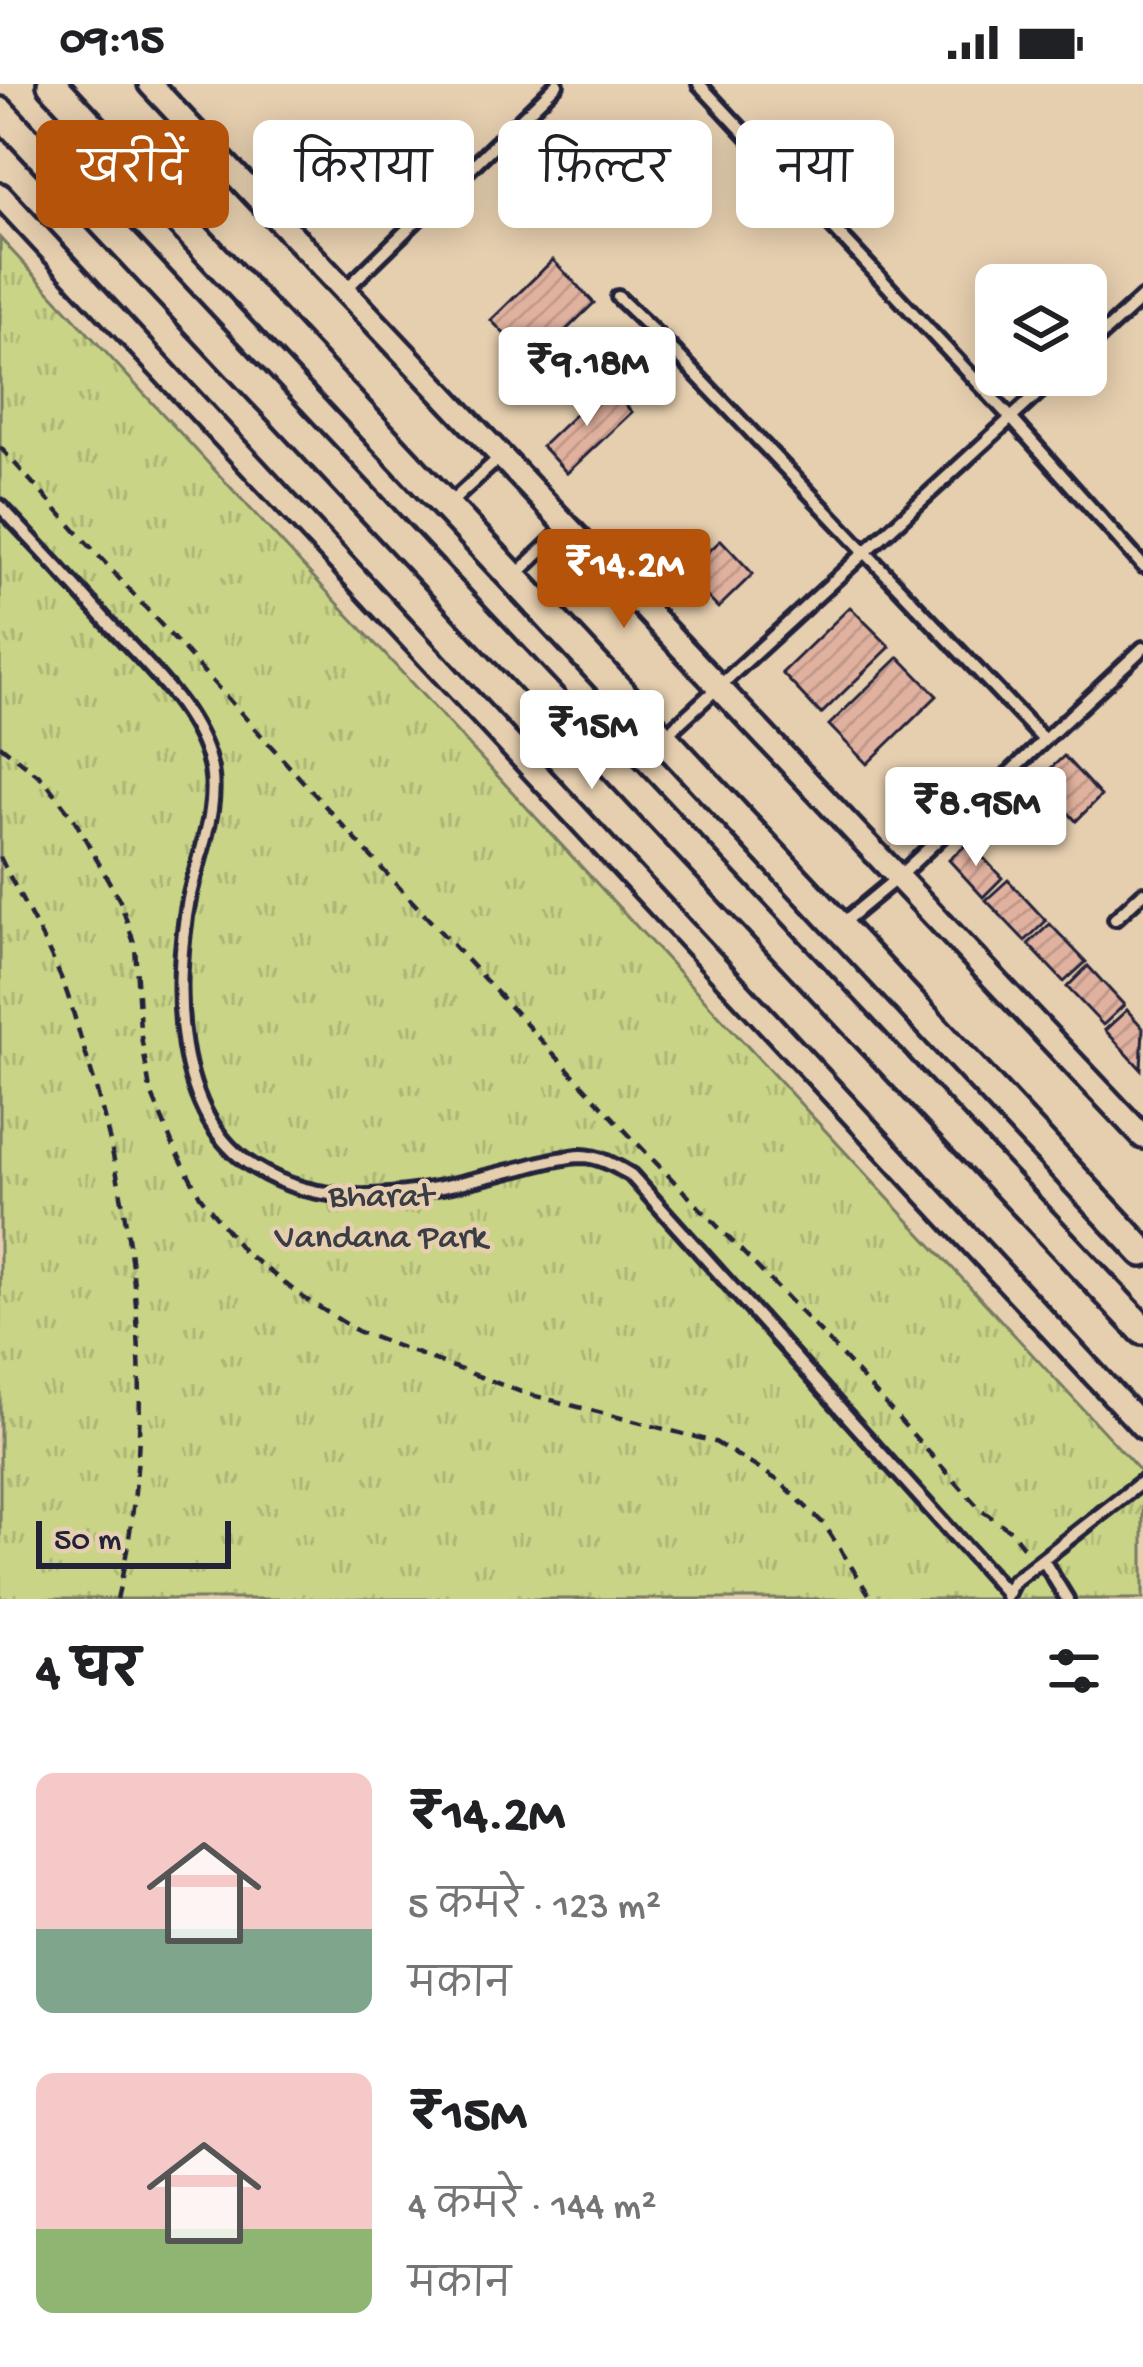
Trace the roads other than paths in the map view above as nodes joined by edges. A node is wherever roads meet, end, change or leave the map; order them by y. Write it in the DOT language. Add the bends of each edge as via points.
graph roads {
  1 [pos="52,84"];
  2 [pos="150,84"];
  3 [pos="557,84"];
  4 [pos="698,84"];
  5 [pos="0,112"];
  6 [pos="0,195"];
  7 [pos="344,291"];
  8 [pos="1143,296"];
  9 [pos="618,297"];
  10 [pos="1107,329"];
  11 [pos="1035,396"];
  12 [pos="1010,418"];
  13 [pos="500,457"];
  14 [pos="0,506"];
  15 [pos="446,507"];
  16 [pos="566,527"];
  17 [pos="865,553"];
  18 [pos="1143,566"];
  19 [pos="513,579"];
  20 [pos="1143,648"];
  21 [pos="718,688"];
  22 [pos="662,738"];
  23 [pos="1043,740"];
  24 [pos="897,878"];
  25 [pos="1143,893"];
  26 [pos="1115,920"];
  27 [pos="838,926"];
  28 [pos="1143,1137"];
  29 [pos="1143,1252"];
  30 [pos="1143,1330"];
  31 [pos="1143,1427"];
  32 [pos="1143,1481"];
  33 [pos="1038,1563"];
  34 [pos="1006,1596"];
  35 [pos="1067,1599"];
  1 -- 15 [label="street"];
  2 -- 7 [label="street"];
  3 -- 7 [label="lane"];
  4 -- 12 [label="lane"];
  5 -- 30 [label="street"];
  6 -- 31 [label="street"];
  7 -- 13 [label="street"];
  8 -- 10 [label="lane"];
  9 -- 17 [label="lane"];
  11 -- 12 [label="lane"];
  12 -- 17 [label="lane"];
  12 -- 18 [label="lane"];
  13 -- 15 [label="lane"];
  13 -- 16 [label="street"];
  14 -- 34 [label="lane" via="158,677 210,760 213,797 179,980 199,1100 221,1139 283,1183 339,1197 447,1187 583,1156 632,1175"];
  15 -- 19 [label="street"];
  16 -- 19 [label="lane"];
  16 -- 21 [label="street"];
  17 -- 21 [label="lane"];
  17 -- 23 [label="lane"];
  19 -- 22 [label="street"];
  20 -- 23 [label="lane"];
  21 -- 22 [label="lane"];
  21 -- 24 [label="street"];
  22 -- 27 [label="street"];
  23 -- 24 [label="lane"];
  24 -- 27 [label="lane"];
  24 -- 28 [label="street"];
  25 -- 26 [label="lane"];
  27 -- 29 [label="street"];
  32 -- 33 [label="lane"];
  33 -- 34 [label="lane"];
  33 -- 35 [label="lane"];
}
